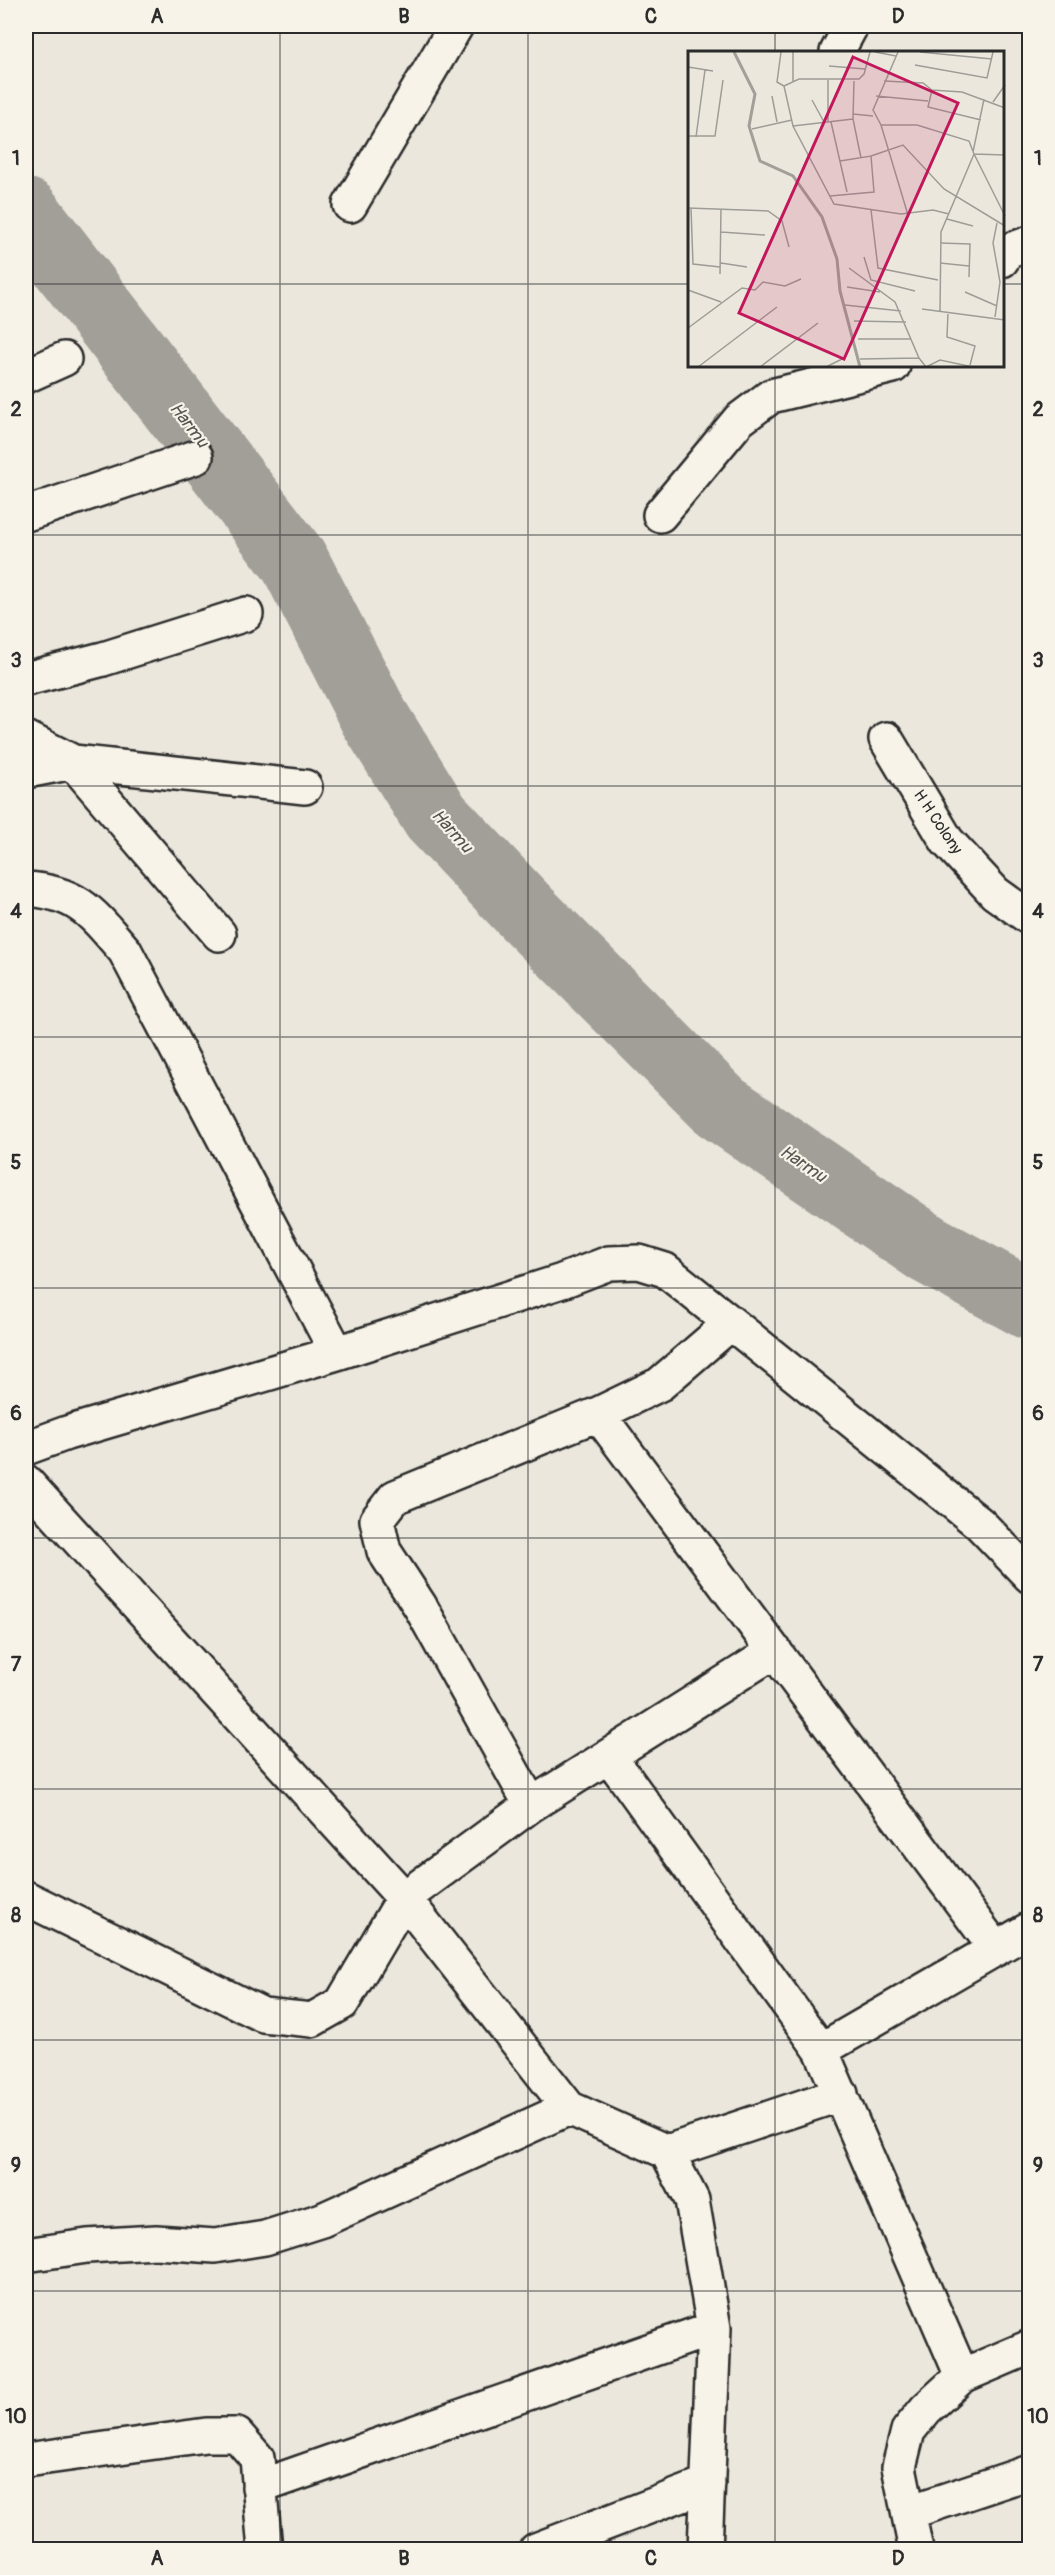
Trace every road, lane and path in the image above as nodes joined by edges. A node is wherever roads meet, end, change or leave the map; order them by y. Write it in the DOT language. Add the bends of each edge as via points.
graph roads {
  1 [pos="456,26"];
  2 [pos="851,26"];
  3 [pos="838,51"];
  4 [pos="350,205"];
  5 [pos="1029,243"];
  6 [pos="1004,256"];
  7 [pos="64,359"];
  8 [pos="885,368"];
  9 [pos="26,375"];
  10 [pos="196,457"];
  11 [pos="26,514"];
  12 [pos="660,515"];
  13 [pos="246,614"];
  14 [pos="26,679"];
  15 [pos="26,738"];
  16 [pos="886,739"];
  17 [pos="73,762"];
  18 [pos="26,771"];
  19 [pos="305,787"];
  20 [pos="26,889"];
  21 [pos="1029,918"];
  22 [pos="219,934"];
  23 [pos="731,1323"];
  24 [pos="337,1353"];
  25 [pos="598,1414"];
  26 [pos="26,1448"];
  27 [pos="26,1482"];
  28 [pos="1029,1576"];
  29 [pos="774,1651"];
  30 [pos="610,1757"];
  31 [pos="531,1805"];
  32 [pos="404,1898"];
  33 [pos="26,1899"];
  34 [pos="1028,1934"];
  35 [pos="996,1949"];
  36 [pos="821,2050"];
  37 [pos="842,2094"];
  38 [pos="569,2108"];
  39 [pos="668,2152"];
  40 [pos="26,2255"];
  41 [pos="714,2328"];
  42 [pos="1029,2347"];
  43 [pos="962,2376"];
  44 [pos="26,2460"];
  45 [pos="1029,2472"];
  46 [pos="708,2484"];
  47 [pos="259,2487"];
  48 [pos="910,2512"];
  49 [pos="265,2550"];
  50 [pos="536,2550"];
  51 [pos="705,2550"];
  52 [pos="916,2550"];
  1 -- 4 [label="street"];
  2 -- 3 [label="street"];
  5 -- 6 [label="street" via="1007,251"];
  7 -- 9 [label="street"];
  8 -- 12 [label="street" via="771,396 739,420"];
  10 -- 11 [label="street"];
  13 -- 14 [label="street"];
  15 -- 17 [label="street"];
  16 -- 21 [label="street, H H Colony" via="947,841 995,893"];
  17 -- 18 [label="street"];
  17 -- 19 [label="street"];
  17 -- 22 [label="street"];
  20 -- 24 [label="street" via="60,894 88,909 125,951"];
  23 -- 24 [label="street" via="665,1270 639,1262 609,1263"];
  23 -- 25 [label="street" via="660,1384"];
  23 -- 28 [label="street" via="980,1524"];
  24 -- 26 [label="street"];
  25 -- 29 [label="street"];
  25 -- 31 [label="street" via="395,1497 377,1520 384,1551 420,1606"];
  27 -- 32 [label="street"];
  29 -- 30 [label="street"];
  29 -- 35 [label="street"];
  30 -- 31 [label="street"];
  30 -- 36 [label="street"];
  31 -- 32 [label="street"];
  32 -- 33 [label="street" via="342,2003 312,2020 263,2015"];
  32 -- 38 [label="street"];
  34 -- 35 [label="street"];
  35 -- 36 [label="street"];
  36 -- 37 [label="street"];
  37 -- 39 [label="street"];
  37 -- 43 [label="street"];
  38 -- 39 [label="street"];
  38 -- 40 [label="street" via="322,2220 265,2238 215,2246 156,2242 87,2246"];
  39 -- 41 [label="street" via="692,2200"];
  41 -- 46 [label="street"];
  41 -- 47 [label="street"];
  42 -- 43 [label="street"];
  43 -- 48 [label="street" via="908,2431 899,2467"];
  44 -- 47 [label="street" via="206,2435 237,2435 257,2458"];
  45 -- 48 [label="street"];
  46 -- 50 [label="street"];
  46 -- 51 [label="street"];
  47 -- 49 [label="street"];
  48 -- 52 [label="street"];
}
